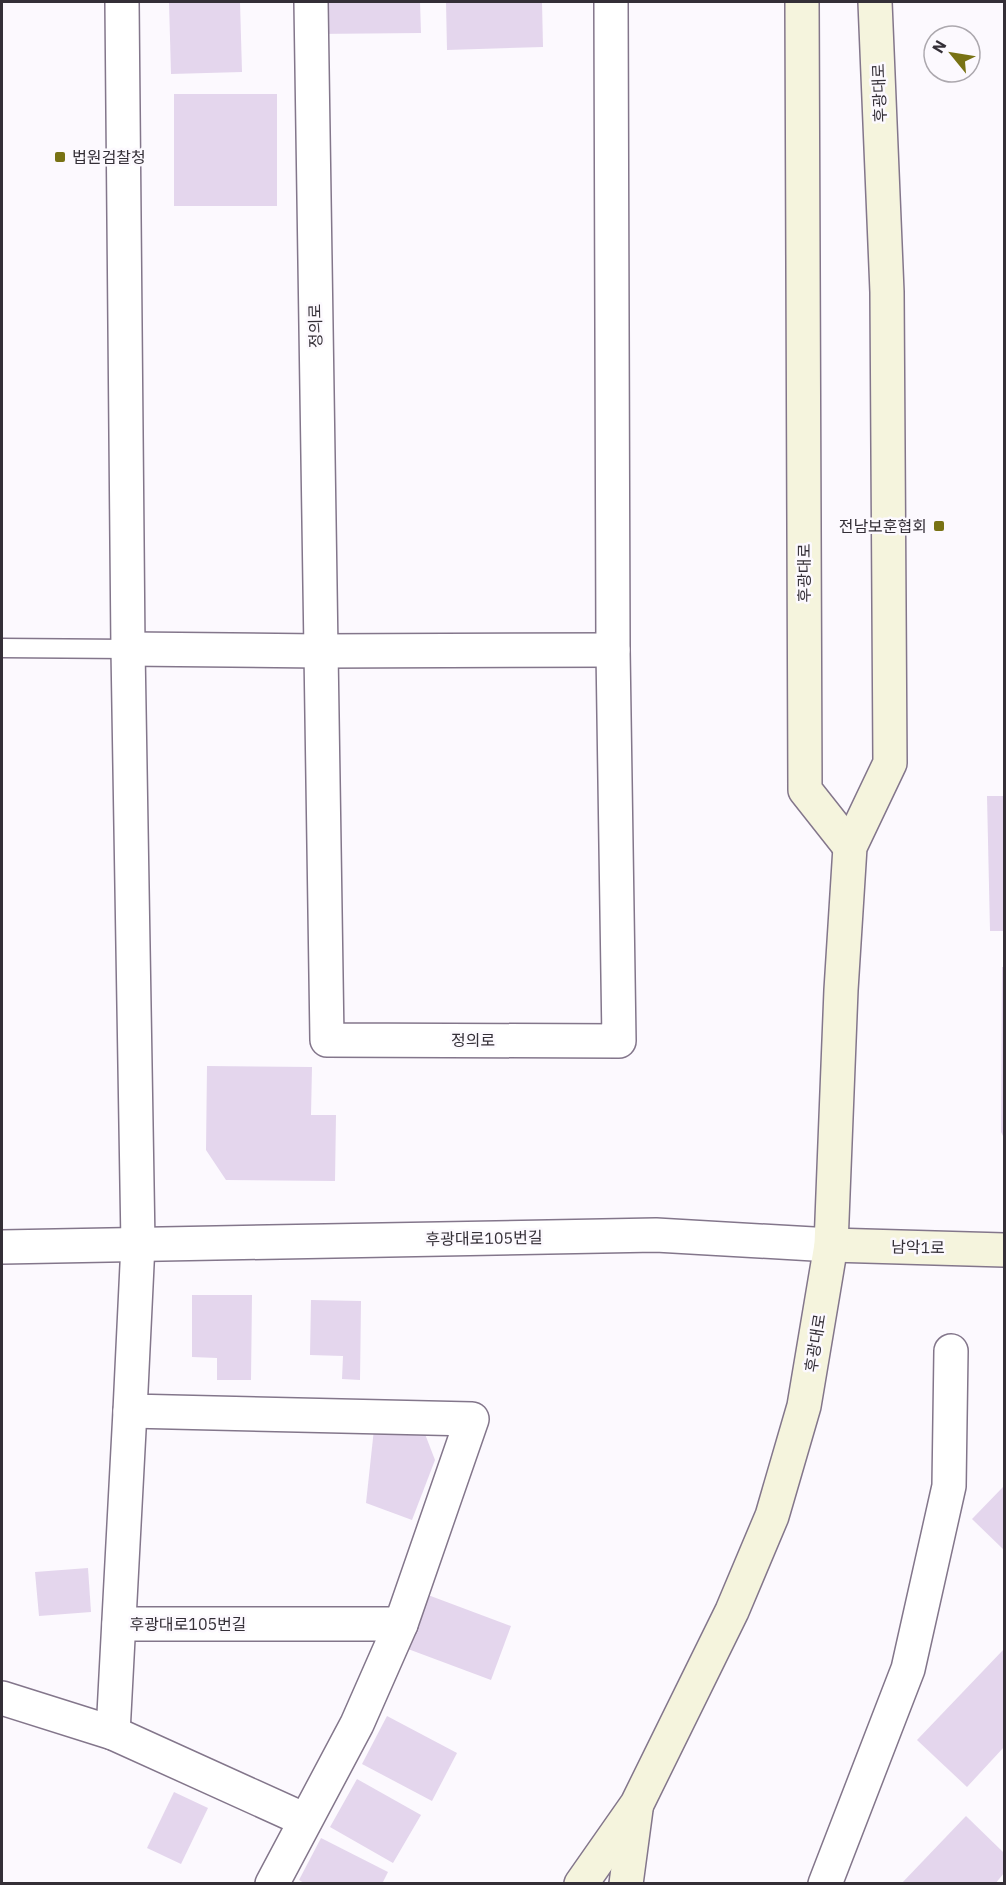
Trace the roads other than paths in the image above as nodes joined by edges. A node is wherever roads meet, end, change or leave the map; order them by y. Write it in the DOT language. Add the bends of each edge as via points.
graph roads {
  1 [pos="122,2"];
  2 [pos="311,2"];
  3 [pos="611,2"];
  4 [pos="785,2"];
  5 [pos="802,2"];
  6 [pos="875,2"];
  7 [pos="897,2"];
  8 [pos="803,284"];
  9 [pos="887,292"];
  10 [pos="2,648"];
  11 [pos="128,649"];
  12 [pos="613,650"];
  13 [pos="320,651"];
  14 [pos="850,848"];
  15 [pos="138,1244"];
  16 [pos="831,1245"];
  17 [pos="2,1247"];
  18 [pos="1005,1250"];
  19 [pos="951,1351"];
  20 [pos="130,1411"];
  21 [pos="119,1624"];
  22 [pos="401,1624"];
  23 [pos="2,1698"];
  24 [pos="113,1733"];
  25 [pos="637,1804"];
  26 [pos="305,1820"];
  27 [pos="272,1884"];
  28 [pos="581,1884"];
  29 [pos="626,1884"];
  30 [pos="825,1884"];
  1 -- 11 [label="street"];
  2 -- 13 [label="street, 정의로"];
  3 -- 12 [label="street, 정의로"];
  4 -- 8 [label="street, 후광대로"];
  5 -- 8 [label="street, 후광대로"];
  6 -- 9 [label="street, 후광대로"];
  7 -- 9 [label="street, 후광대로"];
  8 -- 14 [label="street, 후광대로" via="805,790"];
  9 -- 14 [label="street, 후광대로" via="890,763"];
  10 -- 11 [label="lane"];
  11 -- 13 [label="street"];
  11 -- 15 [label="street"];
  12 -- 13 [label="street"];
  12 -- 13 [label="street, 정의로" via="618,1041 327,1040"];
  14 -- 16 [label="street, 후광대로"];
  15 -- 16 [label="street, 후광대로105번길" via="656,1235"];
  15 -- 17 [label="street, 후광대로105번길"];
  15 -- 20 [label="street, 후광대로105번길"];
  16 -- 18 [label="street, 남악1로"];
  16 -- 25 [label="street, 후광대로" via="804,1406 772,1516 732,1611"];
  19 -- 30 [label="street" via="949,1486 908,1669"];
  20 -- 21 [label="street, 후광대로105번길"];
  20 -- 22 [label="street" via="472,1419"];
  21 -- 22 [label="street, 후광대로105번길"];
  21 -- 24 [label="street, 후광대로105번길"];
  22 -- 26 [label="street" via="357,1724"];
  23 -- 24 [label="street"];
  24 -- 26 [label="street"];
  25 -- 28 [label="street, 후광대로"];
  25 -- 29 [label="street, 후광대로"];
  26 -- 27 [label="street"];
}
